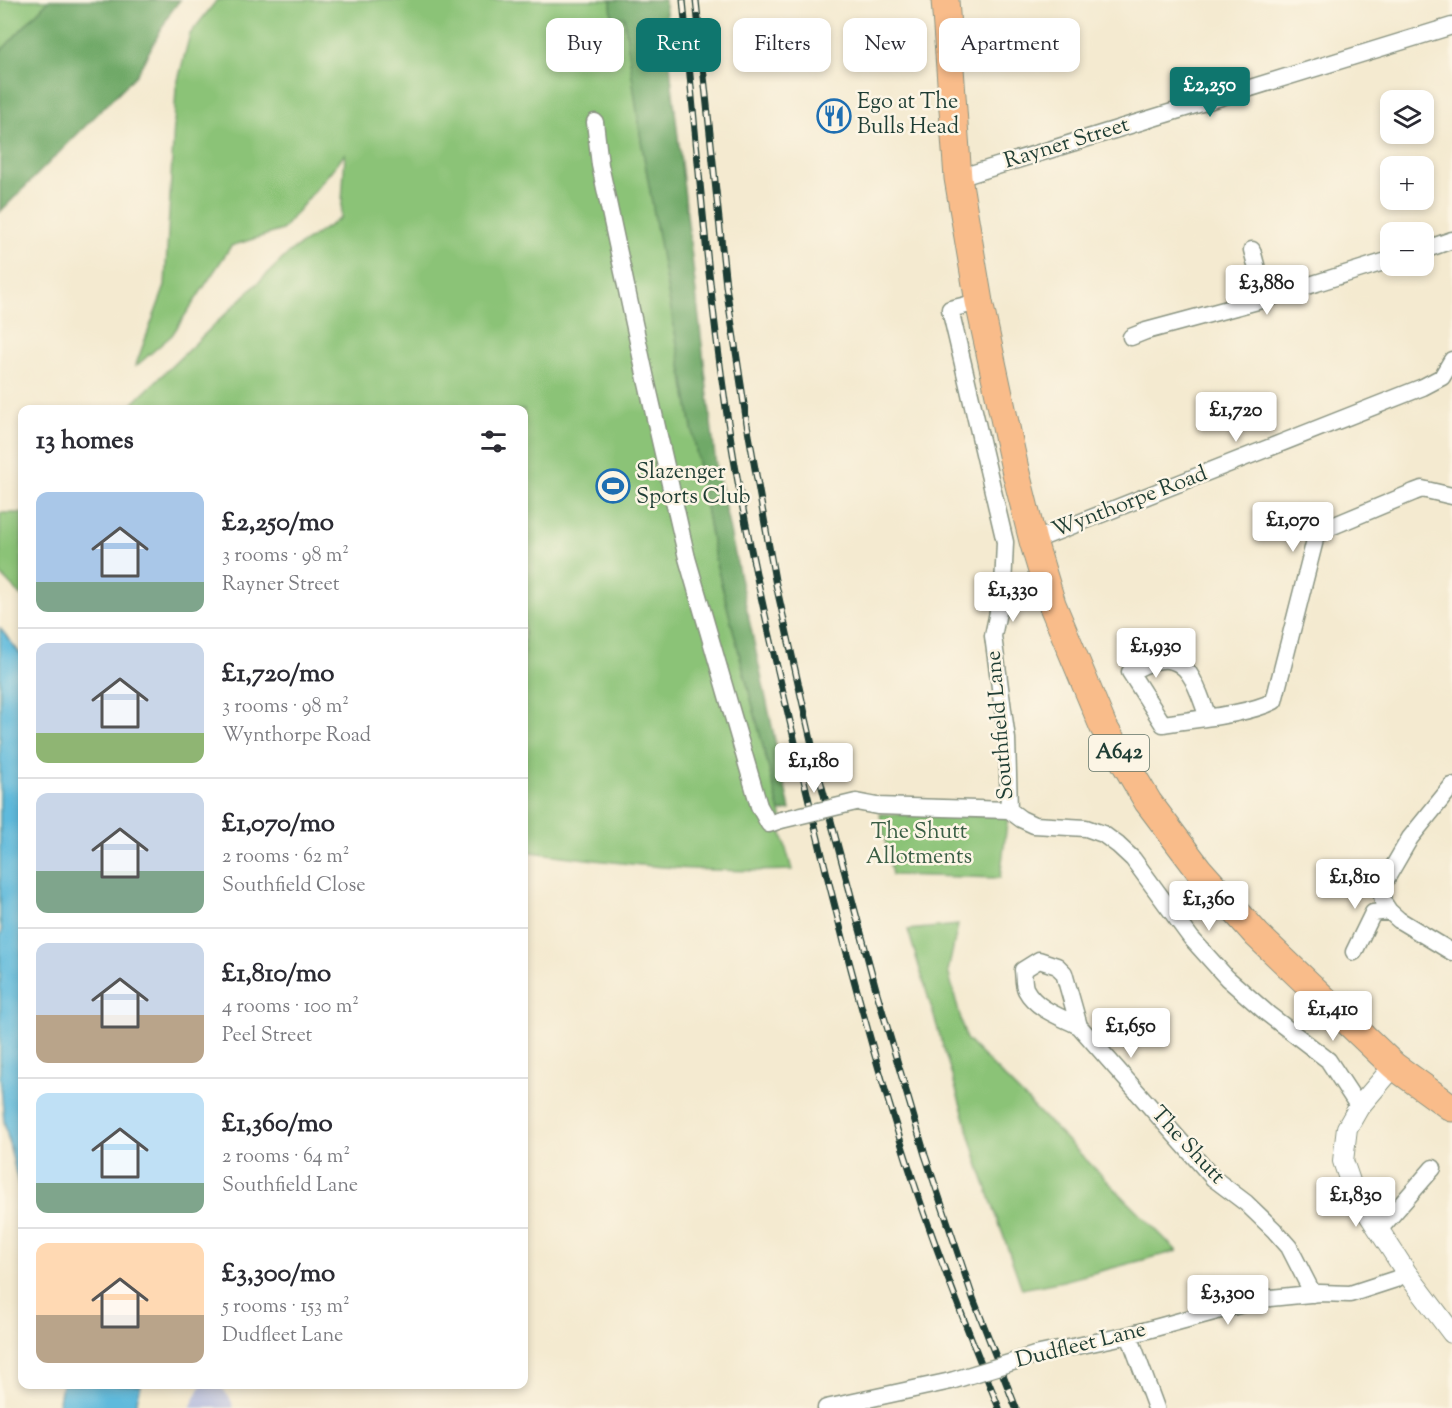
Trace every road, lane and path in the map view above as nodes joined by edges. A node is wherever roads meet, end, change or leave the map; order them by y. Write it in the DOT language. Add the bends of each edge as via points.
graph roads {
  1 [pos="945,0"];
  2 [pos="1452,26"];
  3 [pos="595,122"];
  4 [pos="958,178"];
  5 [pos="1449,246"];
  6 [pos="1434,248"];
  7 [pos="1252,250"];
  8 [pos="1380,263"];
  9 [pos="1265,299"];
  10 [pos="979,302"];
  11 [pos="1142,338"];
  12 [pos="1452,360"];
  13 [pos="1452,496"];
  14 [pos="1033,541"];
  15 [pos="1208,717"];
  16 [pos="1452,786"];
  17 [pos="1009,810"];
  18 [pos="1389,911"];
  19 [pos="1354,952"];
  20 [pos="1452,952"];
  21 [pos="1079,1026"];
  22 [pos="1394,1066"];
  23 [pos="1359,1107"];
  24 [pos="1452,1108"];
  25 [pos="1433,1168"];
  26 [pos="1379,1230"];
  27 [pos="1406,1272"];
  28 [pos="1313,1294"];
  29 [pos="1452,1333"];
  30 [pos="1129,1335"];
  31 [pos="826,1408"];
  32 [pos="1156,1408"];
  1 -- 4 [label="highway, A642"];
  2 -- 4 [label="street, Rayner Street"];
  3 -- 17 [label="street, bridge" via="600,165 687,558 759,806 769,824 856,802"];
  4 -- 10 [label="highway, A642"];
  5 -- 6 [label="street"];
  7 -- 9 [label="street"];
  8 -- 9 [label="street"];
  9 -- 11 [label="street"];
  10 -- 14 [label="highway, A642"];
  10 -- 17 [label="street, Southfield Lane" via="951,309 1005,542 1003,588 993,636 1007,739"];
  12 -- 14 [label="street, Wynthorpe Road" via="1442,377 1423,387"];
  13 -- 15 [label="street" via="1422,489 1316,536 1274,702 1262,708"];
  14 -- 22 [label="highway, A642" via="1052,604 1103,726 1148,802 1199,870 1257,935"];
  15 -- 15 [label="street" via="1163,724 1130,672 1164,659 1182,664"];
  16 -- 18 [label="street" via="1410,838 1381,888"];
  17 -- 23 [label="street, Southfield Lane" via="1034,825 1086,828 1118,845 1227,978 1328,1060"];
  18 -- 19 [label="street" via="1373,913"];
  18 -- 20 [label="street"];
  21 -- 28 [label="street, The Shutt" via="1213,1178 1246,1203 1289,1247"];
  22 -- 23 [label="street"];
  22 -- 24 [label="highway, A642"];
  23 -- 26 [label="street" via="1347,1128 1343,1161 1353,1190"];
  25 -- 26 [label="street"];
  26 -- 27 [label="street"];
  27 -- 28 [label="street, Dudfleet Lane" via="1350,1294"];
  27 -- 29 [label="street"];
  28 -- 30 [label="street, Dudfleet Lane" via="1261,1299"];
  30 -- 31 [label="street, Dudfleet Lane, bridge" via="1035,1355 951,1382"];
  30 -- 32 [label="street"];
}
